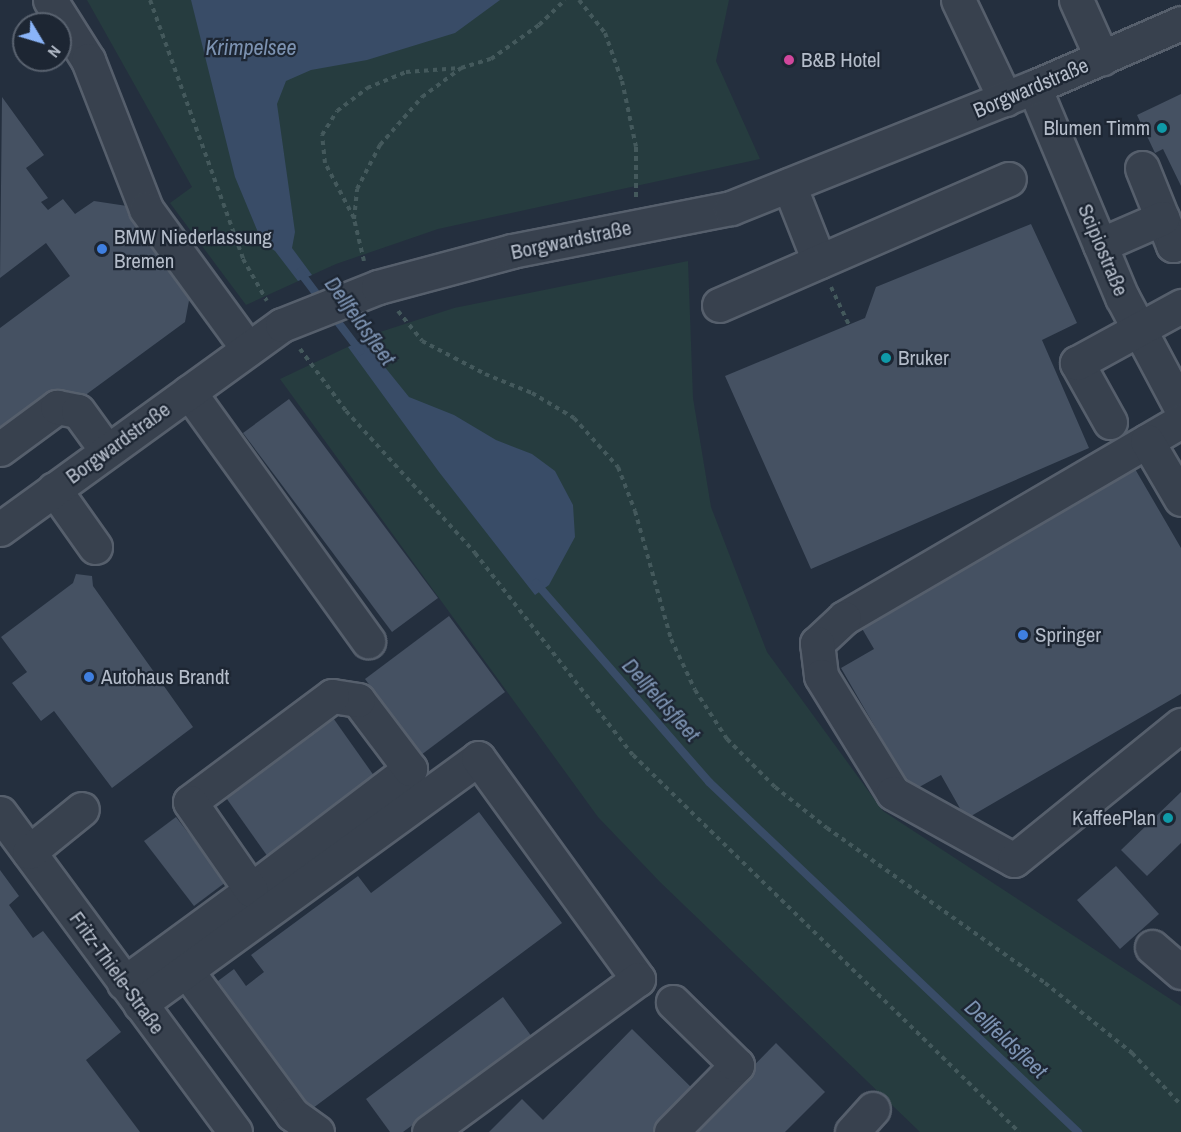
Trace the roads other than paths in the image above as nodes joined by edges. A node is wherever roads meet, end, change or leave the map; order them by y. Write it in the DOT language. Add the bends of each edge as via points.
graph roads {
  1 [pos="50,0"];
  2 [pos="958,0"];
  3 [pos="1076,0"];
  4 [pos="1181,23"];
  5 [pos="1102,58"];
  6 [pos="1020,93"];
  7 [pos="1142,168"];
  8 [pos="1010,179"];
  9 [pos="789,185"];
  10 [pos="1172,229"];
  11 [pos="1100,245"];
  12 [pos="819,261"];
  13 [pos="719,305"];
  14 [pos="1181,306"];
  15 [pos="1138,328"];
  16 [pos="248,349"];
  17 [pos="189,392"];
  18 [pos="1181,408"];
  19 [pos="1181,421"];
  20 [pos="1110,422"];
  21 [pos="1147,441"];
  22 [pos="0,449"];
  23 [pos="107,451"];
  24 [pos="54,489"];
  25 [pos="1181,499"];
  26 [pos="0,529"];
  27 [pos="95,547"];
  28 [pos="368,641"];
  29 [pos="1181,725"];
  30 [pos="82,809"];
  31 [pos="0,813"];
  32 [pos="29,852"];
  33 [pos="251,890"];
  34 [pos="1152,947"];
  35 [pos="186,970"];
  36 [pos="1181,972"];
  37 [pos="132,994"];
  38 [pos="673,1002"];
  39 [pos="236,1132"];
  40 [pos="317,1132"];
  41 [pos="429,1132"];
  42 [pos="671,1132"];
  1 -- 16 [label="street" via="88,60 146,209"];
  2 -- 6 [label="street, Scipiostraße"];
  3 -- 5 [label="street"];
  4 -- 5 [label="street, Borgwardstraße"];
  5 -- 6 [label="street, Borgwardstraße"];
  6 -- 9 [label="street, Borgwardstraße"];
  6 -- 11 [label="street, Scipiostraße"];
  7 -- 10 [label="street"];
  8 -- 12 [label="street"];
  9 -- 12 [label="street"];
  9 -- 16 [label="street, Borgwardstraße" via="731,208 512,251 369,291 285,324"];
  10 -- 11 [label="street"];
  11 -- 15 [label="street, Scipiostraße"];
  12 -- 13 [label="street"];
  14 -- 15 [label="street"];
  15 -- 18 [label="street, Scipiostraße"];
  15 -- 20 [label="street" via="1077,363"];
  16 -- 17 [label="street, Borgwardstraße"];
  17 -- 23 [label="street, Borgwardstraße"];
  17 -- 28 [label="street"];
  19 -- 21 [label="street"];
  21 -- 25 [label="street"];
  21 -- 29 [label="street" via="844,618 817,643 821,676 893,793 1014,860"];
  22 -- 23 [label="street" via="57,407 78,411"];
  23 -- 24 [label="street, Borgwardstraße"];
  24 -- 26 [label="street, Borgwardstraße"];
  24 -- 27 [label="street"];
  30 -- 32 [label="street"];
  31 -- 32 [label="street, Fritz-Thiele-Straße"];
  32 -- 37 [label="street, Fritz-Thiele-Straße"];
  33 -- 33 [label="street" via="190,802 332,696 358,700 410,769"];
  33 -- 37 [label="street"];
  34 -- 36 [label="street"];
  35 -- 37 [label="street"];
  35 -- 40 [label="street" via="292,1114"];
  35 -- 41 [label="street" via="478,758 638,979"];
  37 -- 39 [label="street, Fritz-Thiele-Straße"];
  38 -- 42 [label="street" via="737,1065"];
}
